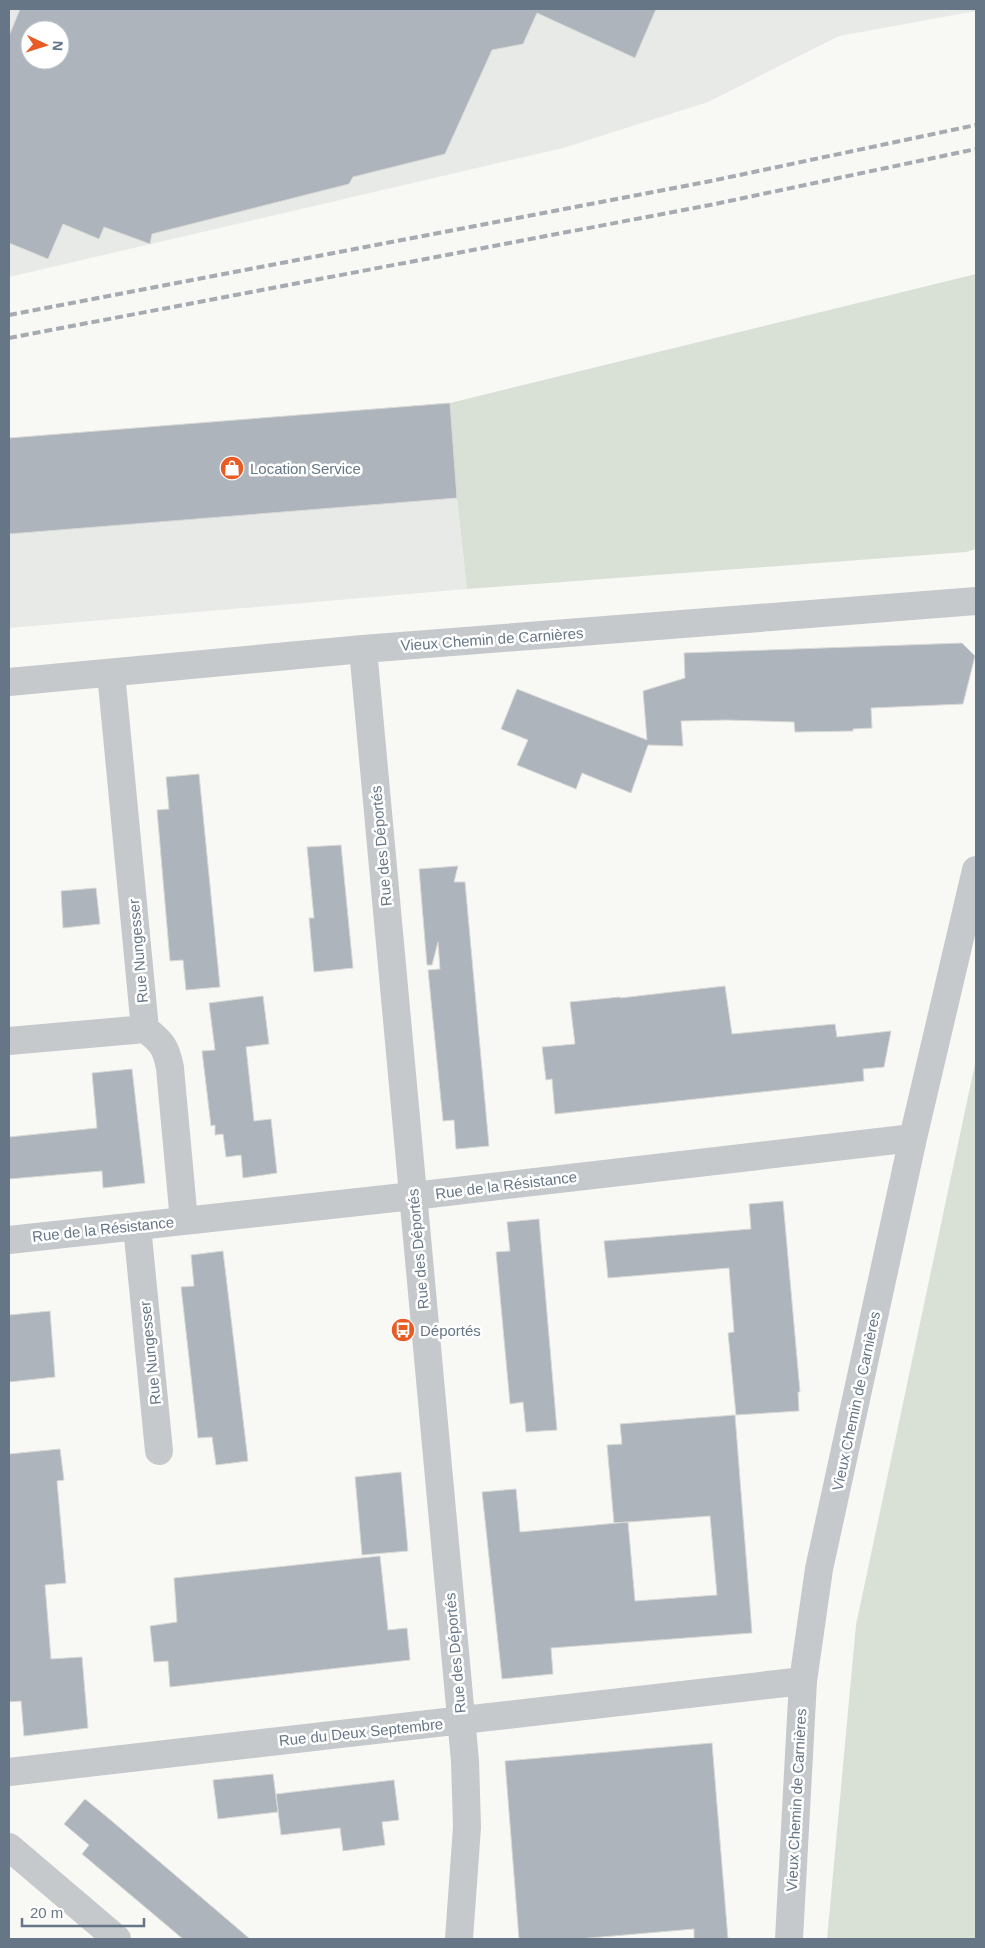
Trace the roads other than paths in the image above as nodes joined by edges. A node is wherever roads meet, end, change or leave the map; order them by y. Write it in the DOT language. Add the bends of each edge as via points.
graph roads {
  1 [pos="976,601"];
  2 [pos="363,649"];
  3 [pos="111,673"];
  4 [pos="9,682"];
  5 [pos="976,870"];
  6 [pos="145,1028"];
  7 [pos="9,1041"];
  8 [pos="913,1138"];
  9 [pos="413,1196"];
  10 [pos="184,1221"];
  11 [pos="137,1226"];
  12 [pos="9,1240"];
  13 [pos="159,1451"];
  14 [pos="803,1681"];
  15 [pos="462,1721"];
  16 [pos="9,1772"];
  17 [pos="9,1847"];
  18 [pos="117,1939"];
  19 [pos="459,1939"];
  20 [pos="789,1939"];
  1 -- 2 [label="street, Vieux Chemin de Carnières"];
  2 -- 3 [label="street, Vieux Chemin de Carnières"];
  2 -- 9 [label="street, Rue des Déportés"];
  3 -- 4 [label="street, Vieux Chemin de Carnières"];
  3 -- 6 [label="street, Rue Nungesser"];
  5 -- 8 [label="street, Vieux Chemin de Carnières"];
  6 -- 7 [label="street"];
  6 -- 10 [label="street" via="166,1051 170,1068"];
  8 -- 9 [label="street, Rue de la Résistance"];
  8 -- 14 [label="street, Vieux Chemin de Carnières" via="819,1569"];
  9 -- 10 [label="street, Rue de la Résistance"];
  9 -- 15 [label="street, Rue des Déportés"];
  10 -- 11 [label="street, Rue de la Résistance"];
  11 -- 12 [label="street, Rue de la Résistance"];
  11 -- 13 [label="street, Rue Nungesser"];
  14 -- 15 [label="street, Rue du Deux Septembre"];
  14 -- 20 [label="street, Vieux Chemin de Carnières"];
  15 -- 16 [label="street, Rue du Deux Septembre"];
  15 -- 19 [label="street, Rue des Déportés" via="467,1827"];
  17 -- 18 [label="street"];
}
